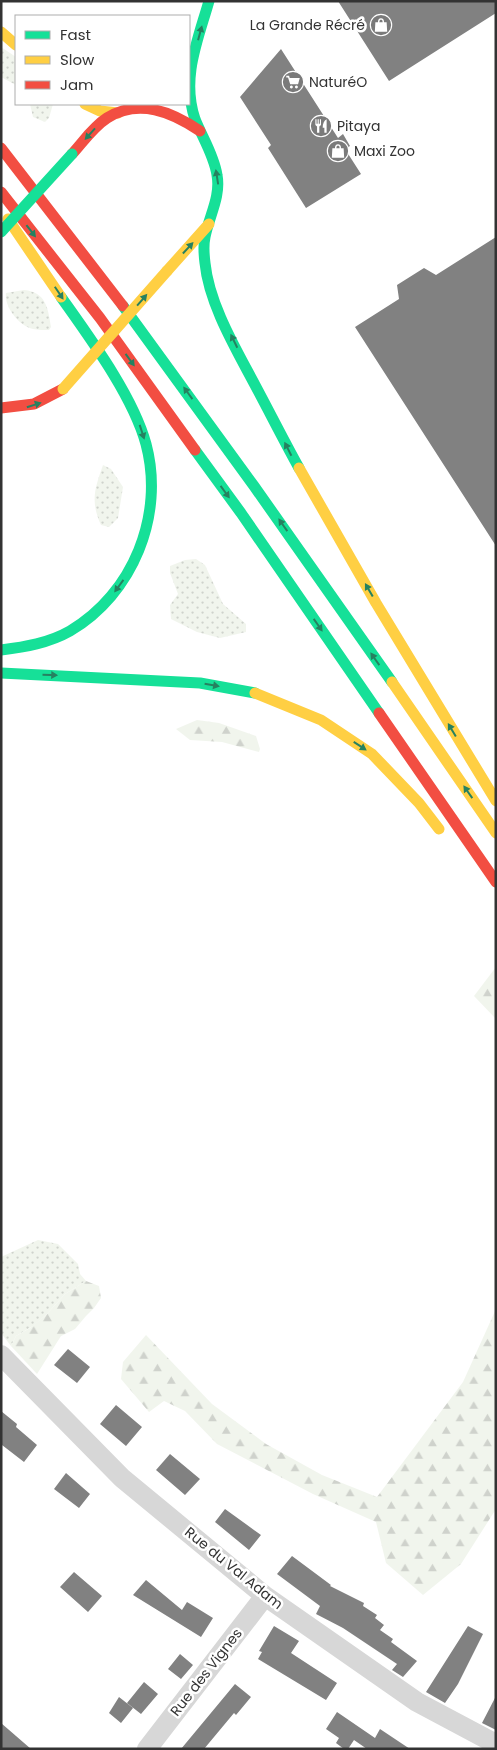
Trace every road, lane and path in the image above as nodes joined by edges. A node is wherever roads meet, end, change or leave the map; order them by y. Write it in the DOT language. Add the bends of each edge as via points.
graph roads {
  1 [pos="209,1"];
  2 [pos="1,32"];
  3 [pos="15,44"];
  4 [pos="190,72"];
  5 [pos="190,97"];
  6 [pos="86,105"];
  7 [pos="144,106"];
  8 [pos="118,113"];
  9 [pos="200,132"];
  10 [pos="1,148"];
  11 [pos="1,192"];
  12 [pos="1,210"];
  13 [pos="208,224"];
  14 [pos="1,232"];
  15 [pos="1,408"];
  16 [pos="1,650"];
  17 [pos="1,673"];
  18 [pos="496,801"];
  19 [pos="496,832"];
  20 [pos="448,841"];
  21 [pos="496,882"];
  22 [pos="1,1355"];
  23 [pos="266,1596"];
  24 [pos="496,1744"];
  25 [pos="147,1749"];
  4 -- 1 [label="main road, one-way"];
  2 -- 3 [label="main road"];
  9 -- 5 [label="main road, one-way"];
  6 -- 8 [label="main road" via="92,109"];
  7 -- 8 [label="main road"];
  7 -- 9 [label="main road" via="172,114"];
  8 -- 14 [label="main road, one-way, bridge" via="96,127"];
  13 -- 9 [label="main road, one-way" via="218,197 218,178 213,158"];
  19 -- 10 [label="main road, one-way" via="174,372 66,228"];
  11 -- 21 [label="main road, one-way" via="100,318 235,505"];
  12 -- 16 [label="main road, one-way" via="107,364 139,422 148,449 153,485 144,542 131,569 102,608 80,626 51,640"];
  15 -- 13 [label="main road, one-way, bridge" via="28,407 63,389"];
  18 -- 13 [label="main road, one-way" via="294,460 219,312 208,282 204,252"];
  17 -- 20 [label="main road, one-way" via="200,683 257,693 321,720 372,754 419,803"];
  22 -- 23 [label="street, Rue du Val Adam" via="122,1478"];
  23 -- 24 [label="street, Rue du Val Adam" via="417,1702"];
  23 -- 25 [label="street, Rue des Vignes"];
}
